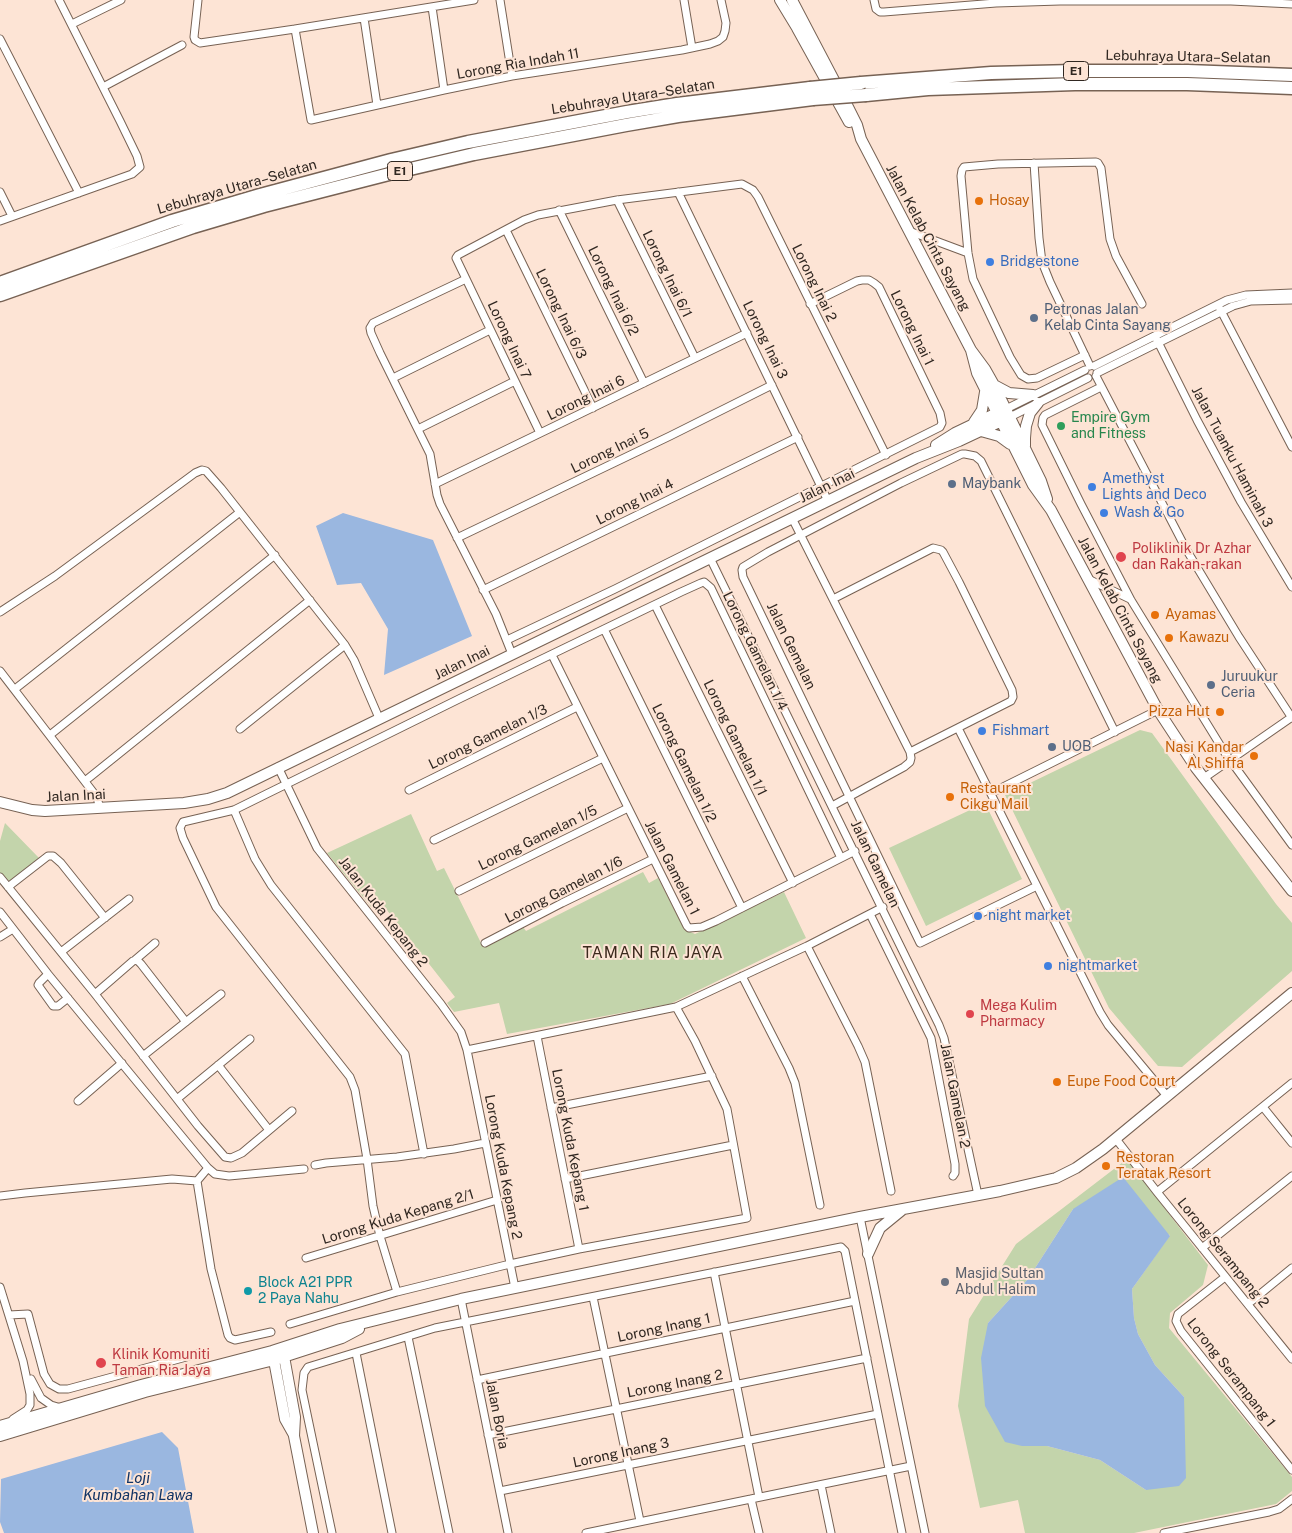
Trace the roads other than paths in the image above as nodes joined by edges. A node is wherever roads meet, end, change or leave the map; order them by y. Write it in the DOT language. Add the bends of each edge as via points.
graph roads {
  1 [pos="59,0"];
  2 [pos="121,0"];
  3 [pos="198,0"];
  4 [pos="471,0"];
  5 [pos="500,0"];
  6 [pos="684,0"];
  7 [pos="722,0"];
  8 [pos="780,0"];
  9 [pos="792,0"];
  10 [pos="874,0"];
  11 [pos="1122,0"];
  12 [pos="1184,0"];
  13 [pos="996,1"];
  14 [pos="1060,1"];
  15 [pos="1247,1"];
  16 [pos="938,4"];
  17 [pos="1292,4"];
  18 [pos="432,7"];
  19 [pos="364,18"];
  20 [pos="72,24"];
  21 [pos="295,30"];
  22 [pos="0,39"];
  23 [pos="182,45"];
  24 [pos="692,48"];
  25 [pos="1292,75"];
  26 [pos="512,76"];
  27 [pos="103,87"];
  28 [pos="1292,88"];
  29 [pos="444,90"];
  30 [pos="811,94"];
  31 [pos="377,105"];
  32 [pos="861,139"];
  33 [pos="1034,163"];
  34 [pos="0,192"];
  35 [pos="678,192"];
  36 [pos="80,193"];
  37 [pos="617,200"];
  38 [pos="559,210"];
  39 [pos="12,216"];
  40 [pos="0,221"];
  41 [pos="506,230"];
  42 [pos="909,230"];
  43 [pos="968,252"];
  44 [pos="456,258"];
  45 [pos="466,279"];
  46 [pos="0,283"];
  47 [pos="1292,293"];
  48 [pos="0,295"];
  49 [pos="1292,300"];
  50 [pos="810,304"];
  51 [pos="1142,304"];
  52 [pos="1219,308"];
  53 [pos="490,330"];
  54 [pos="747,333"];
  55 [pos="1157,339"];
  56 [pos="1085,355"];
  57 [pos="695,358"];
  58 [pos="1092,371"];
  59 [pos="393,378"];
  60 [pos="515,381"];
  61 [pos="644,384"];
  62 [pos="772,384"];
  63 [pos="1101,387"];
  64 [pos="989,388"];
  65 [pos="1035,399"];
  66 [pos="593,408"];
  67 [pos="1003,415"];
  68 [pos="970,426"];
  69 [pos="418,429"];
  70 [pos="980,431"];
  71 [pos="540,434"];
  72 [pos="798,437"];
  73 [pos="1292,447"];
  74 [pos="1022,453"];
  75 [pos="886,455"];
  76 [pos="916,458"];
  77 [pos="435,484"];
  78 [pos="821,487"];
  79 [pos="828,501"];
  80 [pos="240,512"];
  81 [pos="792,518"];
  82 [pos="801,535"];
  83 [pos="457,538"];
  84 [pos="275,556"];
  85 [pos="710,558"];
  86 [pos="1088,579"];
  87 [pos="1292,587"];
  88 [pos="483,590"];
  89 [pos="833,599"];
  90 [pos="310,600"];
  91 [pos="1131,600"];
  92 [pos="655,605"];
  93 [pos="0,612"];
  94 [pos="604,629"];
  95 [pos="506,640"];
  96 [pos="345,645"];
  97 [pos="512,654"];
  98 [pos="552,655"];
  99 [pos="0,672"];
  100 [pos="15,689"];
  101 [pos="577,707"];
  102 [pos="1158,710"];
  103 [pos="379,718"];
  104 [pos="1292,718"];
  105 [pos="958,728"];
  106 [pos="240,729"];
  107 [pos="1115,732"];
  108 [pos="50,735"];
  109 [pos="910,752"];
  110 [pos="603,758"];
  111 [pos="1229,760"];
  112 [pos="278,767"];
  113 [pos="1204,778"];
  114 [pos="85,781"];
  115 [pos="286,785"];
  116 [pos="410,790"];
  117 [pos="991,793"];
  118 [pos="850,796"];
  119 [pos="1,805"];
  120 [pos="832,806"];
  121 [pos="100,808"];
  122 [pos="628,808"];
  123 [pos="234,810"];
  124 [pos="434,840"];
  125 [pos="1292,845"];
  126 [pos="855,851"];
  127 [pos="842,858"];
  128 [pos="654,859"];
  129 [pos="0,877"];
  130 [pos="793,883"];
  131 [pos="1037,886"];
  132 [pos="8,887"];
  133 [pos="1292,890"];
  134 [pos="459,891"];
  135 [pos="129,899"];
  136 [pos="742,908"];
  137 [pos="883,908"];
  138 [pos="0,912"];
  139 [pos="870,914"];
  140 [pos="105,918"];
  141 [pos="13,929"];
  142 [pos="0,937"];
  143 [pos="155,943"];
  144 [pos="485,943"];
  145 [pos="807,946"];
  146 [pos="61,952"];
  147 [pos="135,960"];
  148 [pos="48,974"];
  149 [pos="742,976"];
  150 [pos="1292,993"];
  151 [pos="95,994"];
  152 [pos="221,994"];
  153 [pos="68,998"];
  154 [pos="676,1007"];
  155 [pos="186,1022"];
  156 [pos="537,1036"];
  157 [pos="250,1039"];
  158 [pos="467,1050"];
  159 [pos="143,1056"];
  160 [pos="122,1063"];
  161 [pos="218,1065"];
  162 [pos="712,1076"];
  163 [pos="1292,1083"];
  164 [pos="1167,1096"];
  165 [pos="177,1099"];
  166 [pos="78,1101"];
  167 [pos="1263,1107"];
  168 [pos="551,1108"];
  169 [pos="292,1111"];
  170 [pos="269,1130"];
  171 [pos="1116,1139"];
  172 [pos="485,1143"];
  173 [pos="1292,1143"];
  174 [pos="733,1145"];
  175 [pos="424,1154"];
  176 [pos="367,1159"];
  177 [pos="315,1165"];
  178 [pos="208,1168"];
  179 [pos="304,1169"];
  180 [pos="953,1176"];
  181 [pos="1292,1176"];
  182 [pos="565,1179"];
  183 [pos="196,1181"];
  184 [pos="891,1191"];
  185 [pos="1157,1192"];
  186 [pos="978,1195"];
  187 [pos="0,1196"];
  188 [pos="497,1200"];
  189 [pos="820,1205"];
  190 [pos="903,1209"];
  191 [pos="860,1217"];
  192 [pos="380,1236"];
  193 [pos="1202,1248"];
  194 [pos="579,1249"];
  195 [pos="868,1254"];
  196 [pos="306,1258"];
  197 [pos="510,1264"];
  198 [pos="1292,1268"];
  199 [pos="714,1272"];
  200 [pos="1225,1277"];
  201 [pos="0,1286"];
  202 [pos="514,1288"];
  203 [pos="397,1292"];
  204 [pos="594,1296"];
  205 [pos="461,1300"];
  206 [pos="855,1302"];
  207 [pos="1248,1304"];
  208 [pos="10,1315"];
  209 [pos="465,1322"];
  210 [pos="290,1324"];
  211 [pos="725,1328"];
  212 [pos="272,1332"];
  213 [pos="408,1337"];
  214 [pos="202,1353"];
  215 [pos="356,1353"];
  216 [pos="605,1353"];
  217 [pos="278,1354"];
  218 [pos="867,1358"];
  219 [pos="1292,1359"];
  220 [pos="23,1361"];
  221 [pos="161,1364"];
  222 [pos="142,1368"];
  223 [pos="172,1376"];
  224 [pos="477,1380"];
  225 [pos="737,1384"];
  226 [pos="140,1385"];
  227 [pos="61,1408"];
  228 [pos="617,1409"];
  229 [pos="878,1414"];
  230 [pos="2,1425"];
  231 [pos="488,1435"];
  232 [pos="0,1436"];
  233 [pos="748,1440"];
  234 [pos="628,1464"];
  235 [pos="911,1466"];
  236 [pos="889,1470"];
  237 [pos="1292,1470"];
  238 [pos="821,1485"];
  239 [pos="500,1492"];
  240 [pos="760,1497"];
  241 [pos="751,1498"];
  242 [pos="1292,1499"];
  243 [pos="640,1522"];
  244 [pos="313,1533"];
  245 [pos="332,1533"];
  246 [pos="392,1533"];
  247 [pos="449,1533"];
  248 [pos="508,1533"];
  249 [pos="586,1533"];
  250 [pos="759,1533"];
  251 [pos="831,1533"];
  252 [pos="902,1533"];
  253 [pos="925,1533"];
  254 [pos="1164,1533"];
  1 -- 20 [label="street"];
  2 -- 20 [label="street"];
  3 -- 21 [label="street" via="194,40 200,43"];
  4 -- 18 [label="street"];
  5 -- 26 [label="street"];
  6 -- 24 [label="street"];
  7 -- 24 [label="street, Lorong Ria Indah 11" via="726,23 723,37"];
  8 -- 32 [label="main road, Jalan Kelab Cinta Sayang"];
  9 -- 32 [label="main road, Jalan Kelab Cinta Sayang" via="857,125"];
  10 -- 16 [label="street" via="880,12"];
  11 -- 12 [label="street"];
  11 -- 14 [label="street"];
  12 -- 15 [label="street"];
  13 -- 14 [label="street"];
  13 -- 16 [label="street"];
  15 -- 17 [label="street"];
  18 -- 19 [label="street"];
  18 -- 29 [label="street"];
  19 -- 21 [label="street"];
  19 -- 31 [label="street"];
  20 -- 27 [label="street"];
  21 -- 31 [label="street, Lorong Ria Indah 11" via="310,120"];
  22 -- 36 [label="street"];
  23 -- 27 [label="street"];
  24 -- 26 [label="street, Lorong Ria Indah 11"];
  25 -- 30 [label="highway, Lebuhraya Utara–Selatan / E1, bridge" via="1188,71 991,73 861,82"];
  26 -- 29 [label="street, Lorong Ria Indah 11"];
  27 -- 36 [label="street" via="140,167 132,174"];
  28 -- 30 [label="highway, Lebuhraya Utara–Selatan / E1, bridge" via="1075,84 928,89 866,95"];
  29 -- 31 [label="street, Lorong Ria Indah 11"];
  30 -- 46 [label="highway, Lebuhraya Utara–Selatan / E1" via="677,104 468,142 172,221"];
  30 -- 48 [label="highway, Lebuhraya Utara–Selatan / E1" via="626,125 393,173 176,232"];
  32 -- 42 [label="main road, Jalan Kelab Cinta Sayang"];
  33 -- 43 [label="street" via="969,166 962,170"];
  33 -- 51 [label="street" via="1098,163 1110,239"];
  33 -- 56 [label="street" via="1042,262"];
  34 -- 39 [label="street"];
  35 -- 37 [label="street, Lorong Inai 2"];
  35 -- 50 [label="street, Lorong Inai 2" via="736,184 753,190"];
  35 -- 54 [label="street, Lorong Inai 3"];
  36 -- 39 [label="street"];
  37 -- 38 [label="street, Lorong Inai 2"];
  37 -- 57 [label="street, Lorong Inai 6/1"];
  38 -- 41 [label="street, Lorong Inai 2" via="531,217"];
  38 -- 61 [label="street, Lorong Inai 6/2"];
  39 -- 40 [label="street"];
  41 -- 44 [label="street, Lorong Inai 2" via="461,252"];
  41 -- 66 [label="street, Lorong Inai 6/3"];
  42 -- 43 [label="street"];
  42 -- 64 [label="main road, Jalan Kelab Cinta Sayang" via="971,350 985,369"];
  43 -- 56 [label="street" via="972,279 1021,375 1028,379 1036,378"];
  44 -- 45 [label="street, Lorong Inai 7"];
  45 -- 53 [label="street, Lorong Inai 7"];
  45 -- 59 [label="street" via="373,323 371,333"];
  47 -- 52 [label="street" via="1246,295 1233,298"];
  49 -- 52 [label="street" via="1251,301"];
  50 -- 75 [label="street, Lorong Inai 2"];
  50 -- 75 [label="street, Lorong Inai 1" via="857,281 869,280 878,287 942,423 936,430"];
  52 -- 55 [label="street"];
  52 -- 73 [label="street"];
  53 -- 59 [label="street"];
  53 -- 60 [label="street, Lorong Inai 7"];
  54 -- 57 [label="street, Lorong Inai 6"];
  54 -- 62 [label="street, Lorong Inai 3"];
  55 -- 58 [label="street"];
  55 -- 87 [label="street, Jalan Tuanku Haminah 3" via="1241,502"];
  56 -- 58 [label="street"];
  57 -- 61 [label="street, Lorong Inai 6"];
  58 -- 63 [label="street"];
  58 -- 65 [label="street"];
  59 -- 69 [label="street"];
  60 -- 69 [label="street"];
  60 -- 71 [label="street, Lorong Inai 7"];
  61 -- 66 [label="street, Lorong Inai 6"];
  62 -- 72 [label="street, Lorong Inai 3"];
  62 -- 83 [label="street, Lorong Inai 5"];
  63 -- 91 [label="street" via="1045,415 1042,425"];
  63 -- 104 [label="street" via="1186,549"];
  64 -- 65 [label="main road"];
  64 -- 67 [label="main road, Jalan Kelab Cinta Sayang"];
  64 -- 68 [label="main road" via="982,410"];
  65 -- 67 [label="street"];
  65 -- 74 [label="main road"];
  66 -- 71 [label="street, Lorong Inai 6"];
  67 -- 68 [label="main road, Jalan Inai"];
  67 -- 70 [label="main road, Jalan Inai"];
  67 -- 74 [label="main road, Jalan Kelab Cinta Sayang"];
  68 -- 76 [label="main road, Jalan Inai"];
  69 -- 77 [label="street" via="430,454"];
  70 -- 74 [label="main road" via="1005,439"];
  70 -- 76 [label="main road, Jalan Inai"];
  71 -- 77 [label="street, Lorong Inai 6"];
  72 -- 78 [label="street, Lorong Inai 3"];
  72 -- 88 [label="street, Lorong Inai 4"];
  74 -- 86 [label="main road, Jalan Kelab Cinta Sayang" via="1033,486 1051,510"];
  75 -- 78 [label="street"];
  76 -- 79 [label="main road, Jalan Inai"];
  77 -- 83 [label="street" via="438,499"];
  78 -- 79 [label="street, Lorong Inai 3"];
  78 -- 95 [label="street"];
  79 -- 81 [label="main road, Jalan Inai"];
  80 -- 84 [label="street"];
  80 -- 93 [label="street" via="206,471 199,471"];
  80 -- 100 [label="street"];
  81 -- 82 [label="street"];
  81 -- 85 [label="main road, Jalan Inai"];
  82 -- 89 [label="street"];
  82 -- 107 [label="street" via="962,454 978,457"];
  82 -- 118 [label="street, Jalan Gemalan" via="743,566 742,573"];
  83 -- 88 [label="street"];
  84 -- 90 [label="street"];
  84 -- 108 [label="street"];
  85 -- 97 [label="main road, Jalan Inai"];
  85 -- 120 [label="street, Jalan Gamelan"];
  86 -- 91 [label="street"];
  86 -- 102 [label="main road, Jalan Kelab Cinta Sayang"];
  88 -- 95 [label="street"];
  89 -- 105 [label="street" via="930,550 936,548 943,552 1014,694 1011,701"];
  89 -- 109 [label="street"];
  90 -- 96 [label="street"];
  90 -- 114 [label="street"];
  91 -- 111 [label="street"];
  92 -- 94 [label="street, Lorong Gamelan 1/4"];
  92 -- 127 [label="street, Lorong Gamelan 1/4" via="701,582 711,588"];
  92 -- 130 [label="street, Lorong Gamelan 1/1"];
  94 -- 98 [label="street, Lorong Gamelan 1/4"];
  94 -- 136 [label="street, Lorong Gamelan 1/2"];
  95 -- 97 [label="street"];
  96 -- 103 [label="street"];
  96 -- 106 [label="street"];
  97 -- 103 [label="main road, Jalan Inai"];
  98 -- 101 [label="street, Jalan Gamelan 1"];
  98 -- 115 [label="street, Lorong Gamelan 1/4"];
  99 -- 100 [label="street"];
  100 -- 108 [label="street"];
  101 -- 110 [label="street, Jalan Gamelan 1"];
  101 -- 116 [label="street, Lorong Gamelan 1/3"];
  102 -- 107 [label="street"];
  102 -- 113 [label="main road, Jalan Kelab Cinta Sayang"];
  103 -- 112 [label="main road, Jalan Inai"];
  104 -- 111 [label="street"];
  105 -- 109 [label="street"];
  105 -- 117 [label="street"];
  107 -- 117 [label="street"];
  108 -- 114 [label="street"];
  109 -- 118 [label="street" via="910,762 904,767"];
  110 -- 122 [label="street, Jalan Gamelan 1"];
  110 -- 124 [label="street"];
  111 -- 113 [label="street"];
  111 -- 125 [label="street"];
  112 -- 115 [label="street, Jalan Kuda Kepang 2"];
  112 -- 121 [label="main road, Jalan Inai" via="208,799"];
  113 -- 133 [label="main road, Jalan Kelab Cinta Sayang"];
  114 -- 121 [label="street"];
  115 -- 123 [label="street, Lorong Gamelan 1/4"];
  115 -- 158 [label="street, Jalan Kuda Kepang 2" via="317,848 459,1028"];
  117 -- 131 [label="street"];
  118 -- 120 [label="street"];
  118 -- 131 [label="street" via="920,944"];
  119 -- 121 [label="main road, Jalan Inai" via="37,811"];
  120 -- 126 [label="street, Jalan Gamelan"];
  122 -- 128 [label="street, Jalan Gamelan 1"];
  122 -- 134 [label="street, Lorong Gamelan 1/5"];
  123 -- 175 [label="street" via="255,859 271,885 405,1054"];
  123 -- 176 [label="street, Lorong Gamelan 1/4" via="183,822 181,832 216,908 350,1077"];
  126 -- 127 [label="street, Jalan Gamelan 1"];
  126 -- 137 [label="street, Jalan Gamelan"];
  127 -- 130 [label="street, Jalan Gamelan 1"];
  128 -- 136 [label="street, Jalan Gamelan 1" via="689,928 702,927"];
  128 -- 144 [label="street, Lorong Gamelan 1/6"];
  129 -- 132 [label="street"];
  130 -- 136 [label="street, Jalan Gamelan 1"];
  131 -- 164 [label="street" via="1104,1019"];
  132 -- 140 [label="street" via="48,856 53,856"];
  132 -- 146 [label="street"];
  135 -- 140 [label="street"];
  137 -- 139 [label="street"];
  137 -- 186 [label="street, Jalan Gamelan" via="944,1038"];
  138 -- 141 [label="street"];
  139 -- 145 [label="street"];
  139 -- 180 [label="street, Jalan Gamelan 2" via="931,1038 955,1164"];
  140 -- 146 [label="street"];
  141 -- 142 [label="street"];
  141 -- 148 [label="street"];
  143 -- 147 [label="street"];
  145 -- 149 [label="street"];
  145 -- 184 [label="street" via="865,1062"];
  146 -- 151 [label="street"];
  147 -- 151 [label="street"];
  147 -- 155 [label="street"];
  148 -- 153 [label="street"];
  148 -- 153 [label="street" via="38,985 53,1006"];
  149 -- 154 [label="street"];
  149 -- 189 [label="street" via="792,1075"];
  150 -- 164 [label="main road"];
  151 -- 159 [label="street"];
  152 -- 155 [label="street"];
  153 -- 160 [label="street"];
  154 -- 156 [label="street"];
  154 -- 162 [label="street"];
  155 -- 159 [label="street"];
  156 -- 158 [label="street"];
  156 -- 168 [label="street, Lorong Kuda Kepang 1"];
  157 -- 161 [label="street"];
  158 -- 172 [label="street, Lorong Kuda Kepang 2"];
  159 -- 165 [label="street"];
  160 -- 166 [label="street"];
  160 -- 178 [label="street"];
  161 -- 165 [label="street"];
  161 -- 170 [label="street"];
  162 -- 168 [label="street"];
  162 -- 174 [label="street" via="726,1109"];
  163 -- 167 [label="street"];
  164 -- 171 [label="main road"];
  165 -- 170 [label="street" via="225,1157 232,1158 242,1153"];
  167 -- 173 [label="street"];
  167 -- 185 [label="street"];
  168 -- 182 [label="street, Lorong Kuda Kepang 1"];
  169 -- 170 [label="street"];
  171 -- 185 [label="street, Lorong Serampang 2"];
  171 -- 186 [label="main road" via="1076,1168 1056,1178"];
  172 -- 175 [label="street"];
  172 -- 188 [label="street, Lorong Kuda Kepang 2"];
  174 -- 182 [label="street"];
  174 -- 194 [label="street" via="746,1218"];
  175 -- 176 [label="street"];
  176 -- 177 [label="street"];
  176 -- 192 [label="street"];
  178 -- 179 [label="street" via="215,1174 229,1176"];
  178 -- 183 [label="street"];
  181 -- 193 [label="street"];
  182 -- 194 [label="street, Lorong Kuda Kepang 1"];
  183 -- 187 [label="street" via="172,1179"];
  183 -- 212 [label="street" via="211,1269 228,1335 235,1340"];
  185 -- 193 [label="street, Lorong Serampang 2"];
  186 -- 190 [label="main road"];
  188 -- 192 [label="street, Lorong Kuda Kepang 2/1"];
  188 -- 197 [label="street, Lorong Kuda Kepang 2"];
  190 -- 191 [label="main road"];
  190 -- 195 [label="main road" via="880,1228"];
  191 -- 195 [label="street"];
  191 -- 202 [label="main road"];
  192 -- 196 [label="street, Lorong Kuda Kepang 2/1"];
  192 -- 203 [label="street"];
  193 -- 200 [label="street, Lorong Serampang 2"];
  194 -- 197 [label="street"];
  195 -- 235 [label="street"];
  197 -- 202 [label="street, Lorong Kuda Kepang 2"];
  197 -- 203 [label="street"];
  198 -- 207 [label="street"];
  199 -- 204 [label="street"];
  199 -- 206 [label="street" via="840,1247 845,1250"];
  199 -- 211 [label="street"];
  200 -- 207 [label="street, Lorong Serampang 2"];
  200 -- 237 [label="street, Lorong Serampang 1" via="1178,1314 1176,1321 1180,1331"];
  201 -- 208 [label="street"];
  202 -- 205 [label="main road"];
  203 -- 210 [label="street"];
  204 -- 209 [label="street"];
  204 -- 216 [label="street"];
  205 -- 209 [label="street, Jalan Boria"];
  205 -- 217 [label="main road" via="340,1329"];
  206 -- 211 [label="street, Lorong Inang 1"];
  206 -- 218 [label="street"];
  207 -- 219 [label="street, Lorong Serampang 2"];
  208 -- 220 [label="street"];
  208 -- 222 [label="street" via="28,1314 44,1374 50,1384 59,1389"];
  209 -- 213 [label="street"];
  209 -- 224 [label="street, Jalan Boria"];
  211 -- 216 [label="street, Lorong Inang 1"];
  211 -- 225 [label="street"];
  213 -- 215 [label="street"];
  213 -- 247 [label="street"];
  214 -- 221 [label="street"];
  215 -- 245 [label="street" via="308,1367 302,1386"];
  215 -- 246 [label="street"];
  216 -- 224 [label="street, Lorong Inang 1"];
  216 -- 228 [label="street"];
  217 -- 223 [label="main road"];
  217 -- 232 [label="main road"];
  217 -- 244 [label="main road" via="285,1419 294,1436"];
  218 -- 225 [label="street, Lorong Inang 2"];
  218 -- 229 [label="street"];
  220 -- 227 [label="street" via="36,1393"];
  220 -- 230 [label="street" via="30,1405"];
  221 -- 222 [label="street"];
  221 -- 223 [label="street"];
  222 -- 226 [label="street"];
  223 -- 226 [label="main road"];
  224 -- 231 [label="street, Jalan Boria"];
  225 -- 228 [label="street, Lorong Inang 2"];
  225 -- 233 [label="street"];
  226 -- 227 [label="main road"];
  227 -- 230 [label="main road"];
  228 -- 231 [label="street, Lorong Inang 2"];
  228 -- 234 [label="street"];
  229 -- 233 [label="street, Lorong Inang 3"];
  229 -- 236 [label="street"];
  231 -- 239 [label="street, Jalan Boria"];
  233 -- 234 [label="street, Lorong Inang 3"];
  233 -- 240 [label="street"];
  234 -- 239 [label="street, Lorong Inang 3"];
  234 -- 243 [label="street"];
  235 -- 236 [label="street"];
  235 -- 253 [label="street"];
  236 -- 238 [label="street"];
  236 -- 252 [label="street"];
  238 -- 240 [label="street"];
  238 -- 251 [label="street"];
  239 -- 248 [label="street, Jalan Boria"];
  240 -- 241 [label="street"];
  241 -- 243 [label="street"];
  241 -- 250 [label="street"];
  242 -- 254 [label="street" via="1269,1512"];
  243 -- 249 [label="street"];
}
